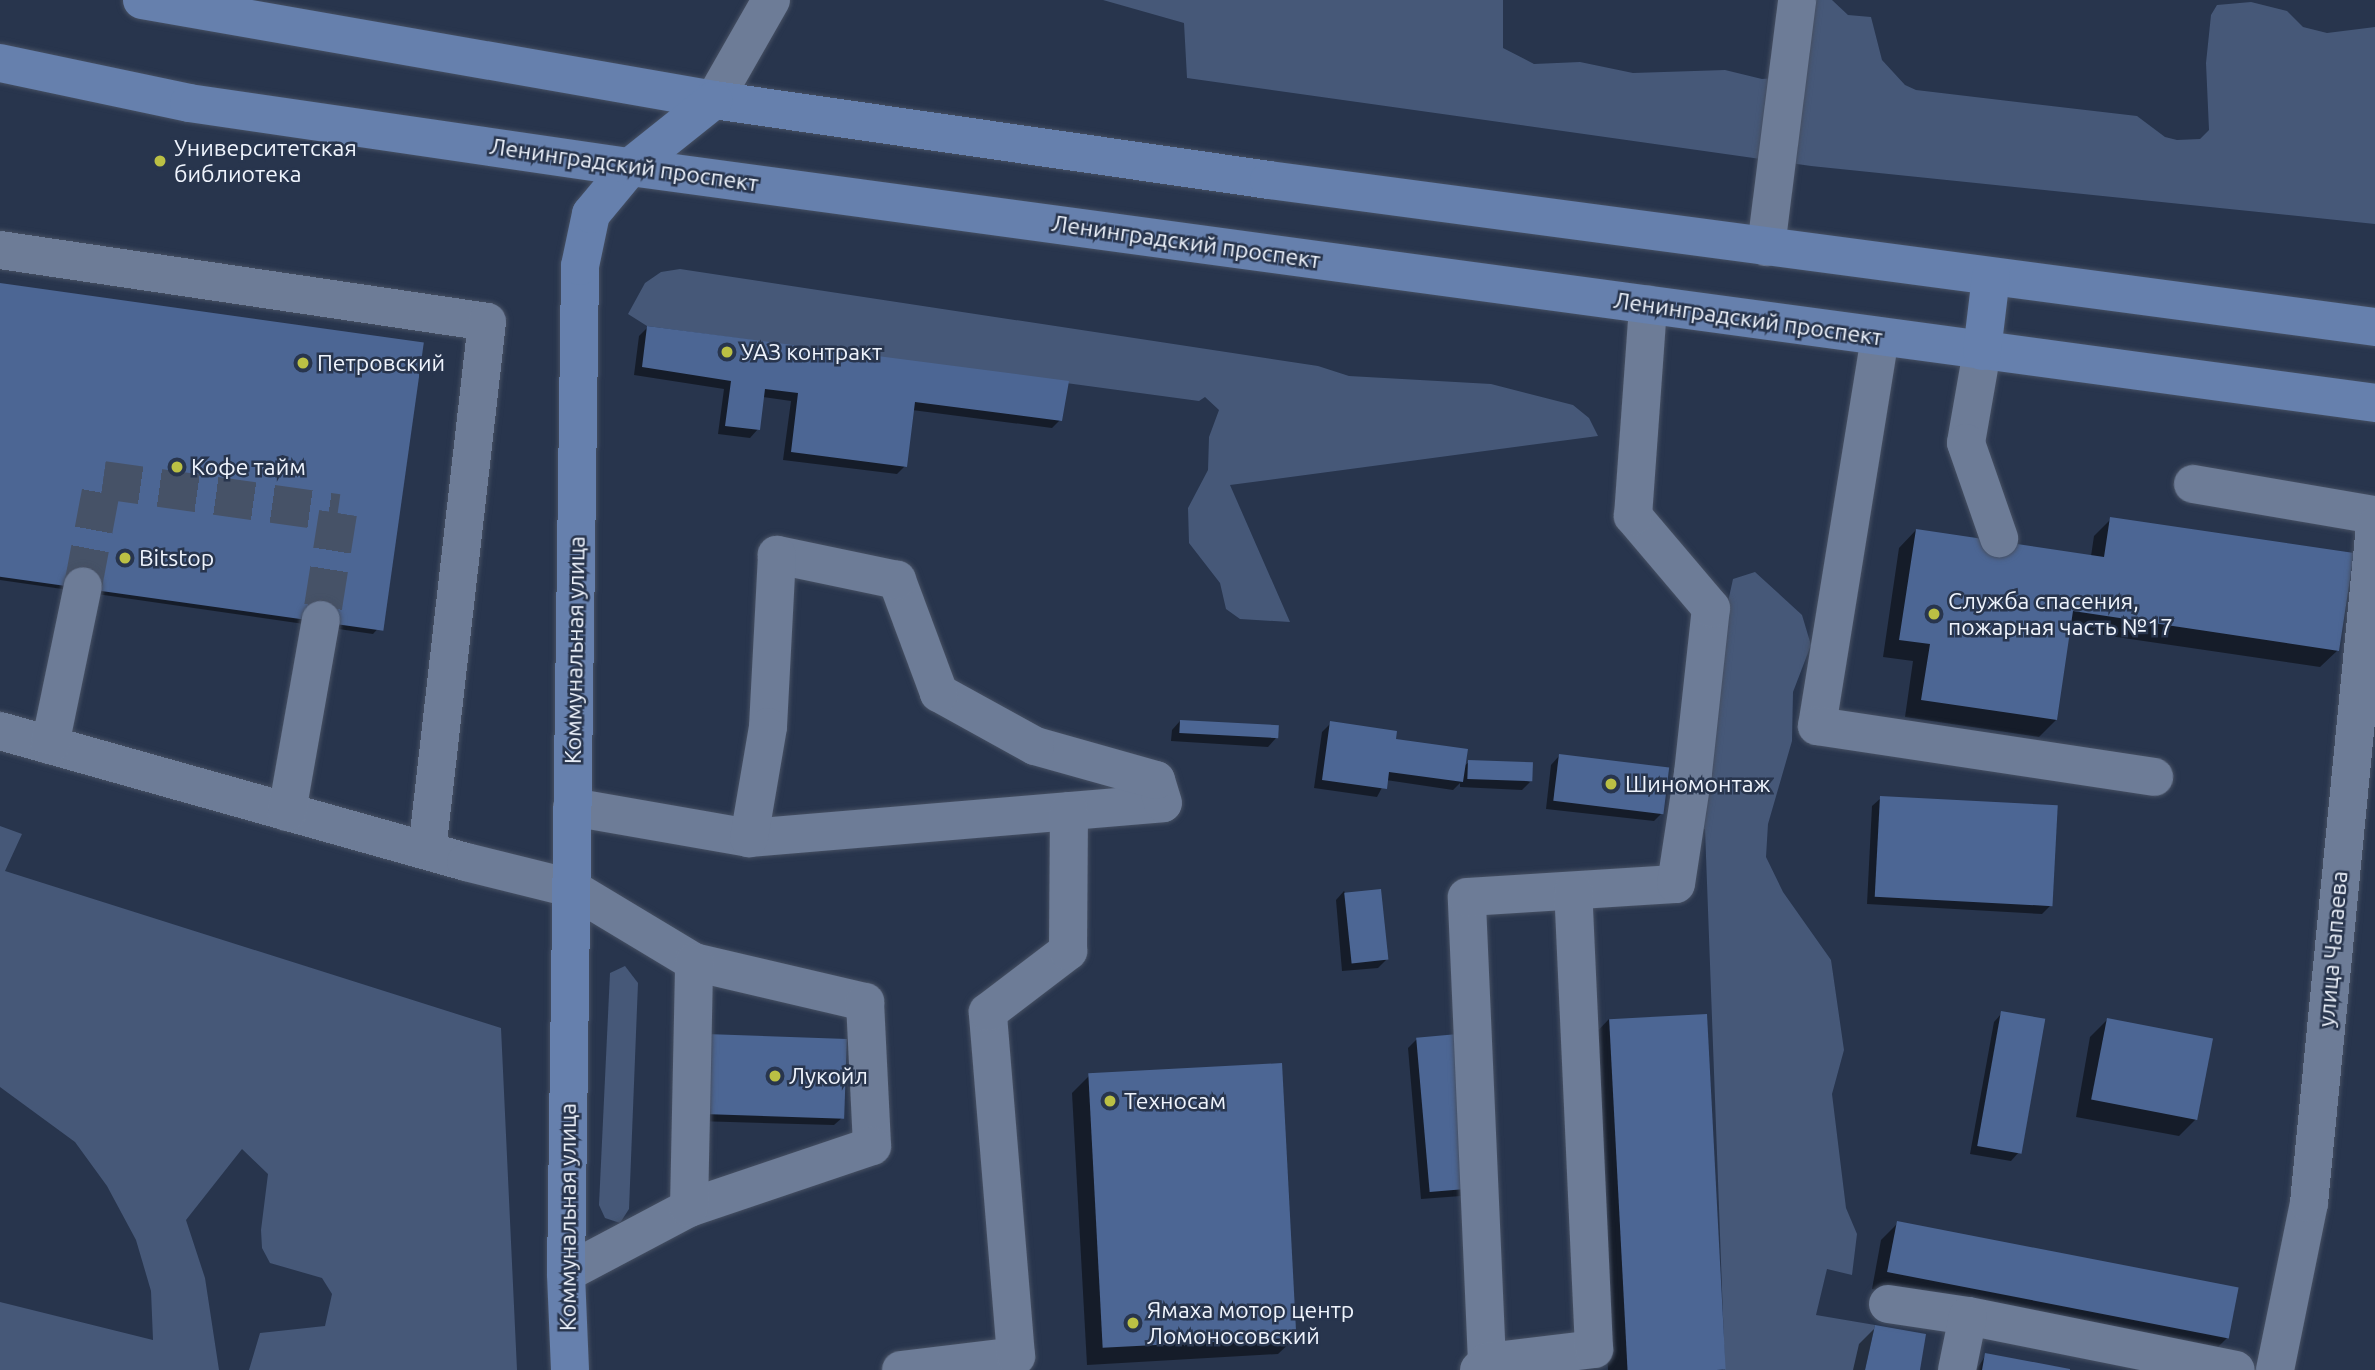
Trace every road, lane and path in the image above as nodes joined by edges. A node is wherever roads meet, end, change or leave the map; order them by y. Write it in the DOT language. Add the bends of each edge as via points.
graph roads {
  1 [pos="142,0"];
  2 [pos="771,0"];
  3 [pos="1797,0"];
  4 [pos="0,63"];
  5 [pos="714,100"];
  6 [pos="630,167"];
  7 [pos="1766,247"];
  8 [pos="0,250"];
  9 [pos="1991,277"];
  10 [pos="1648,305"];
  11 [pos="2375,327"];
  12 [pos="1880,337"];
  13 [pos="1982,351"];
  14 [pos="2375,403"];
  15 [pos="2193,484"];
  16 [pos="2375,515"];
  17 [pos="2375,526"];
  18 [pos="1999,538"];
  19 [pos="2371,575"];
  20 [pos="83,586"];
  21 [pos="321,620"];
  22 [pos="0,731"];
  23 [pos="50,745"];
  24 [pos="2154,777"];
  25 [pos="572,807"];
  26 [pos="1069,811"];
  27 [pos="287,812"];
  28 [pos="748,838"];
  29 [pos="427,851"];
  30 [pos="571,888"];
  31 [pos="1573,891"];
  32 [pos="694,962"];
  33 [pos="689,1208"];
  34 [pos="566,1273"];
  35 [pos="1888,1304"];
  36 [pos="1968,1316"];
  37 [pos="2105,1357"];
  38 [pos="1483,1366"];
  39 [pos="570,1370"];
  40 [pos="901,1370"];
  41 [pos="1957,1370"];
  42 [pos="2236,1370"];
  43 [pos="2275,1370"];
  1 -- 5 [label="main road"];
  2 -- 5 [label="street, Коммунальная улица"];
  3 -- 7 [label="street"];
  4 -- 6 [label="main road, Ленинградский проспект" via="189,103"];
  5 -- 6 [label="main road, Коммунальная улица"];
  5 -- 7 [label="main road"];
  6 -- 10 [label="main road, Ленинградский проспект"];
  6 -- 25 [label="main road, Коммунальная улица" via="592,214 580,266"];
  7 -- 9 [label="main road"];
  8 -- 29 [label="street" via="487,322"];
  9 -- 11 [label="main road"];
  9 -- 13 [label="main road"];
  10 -- 12 [label="main road, Ленинградский проспект"];
  10 -- 31 [label="street" via="1633,516 1711,608 1693,773 1676,884"];
  12 -- 13 [label="main road, Ленинградский проспект"];
  12 -- 24 [label="street" via="1816,726"];
  13 -- 14 [label="main road, Ленинградский проспект"];
  13 -- 18 [label="street" via="1966,443"];
  15 -- 16 [label="street"];
  17 -- 19 [label="street, улица Чапаева"];
  19 -- 43 [label="street, улица Чапаева" via="2309,1203"];
  20 -- 23 [label="street"];
  21 -- 27 [label="street"];
  22 -- 23 [label="street"];
  23 -- 27 [label="street"];
  25 -- 28 [label="street"];
  25 -- 30 [label="main road, Коммунальная улица"];
  26 -- 28 [label="street"];
  26 -- 28 [label="street" via="1163,803 1156,780 1035,746 939,693 897,580 778,555 768,727"];
  26 -- 40 [label="street" via="1068,951 988,1012 1016,1356"];
  27 -- 29 [label="street"];
  29 -- 30 [label="street"];
  30 -- 32 [label="street"];
  30 -- 34 [label="main road, Коммунальная улица"];
  31 -- 38 [label="street" via="1594,1349"];
  31 -- 38 [label="street" via="1467,897"];
  32 -- 33 [label="street"];
  32 -- 33 [label="street" via="865,1002 872,1146"];
  33 -- 34 [label="street"];
  34 -- 39 [label="main road, Коммунальная улица"];
  35 -- 36 [label="street"];
  36 -- 37 [label="street"];
  36 -- 41 [label="street"];
  37 -- 42 [label="street"];
}
